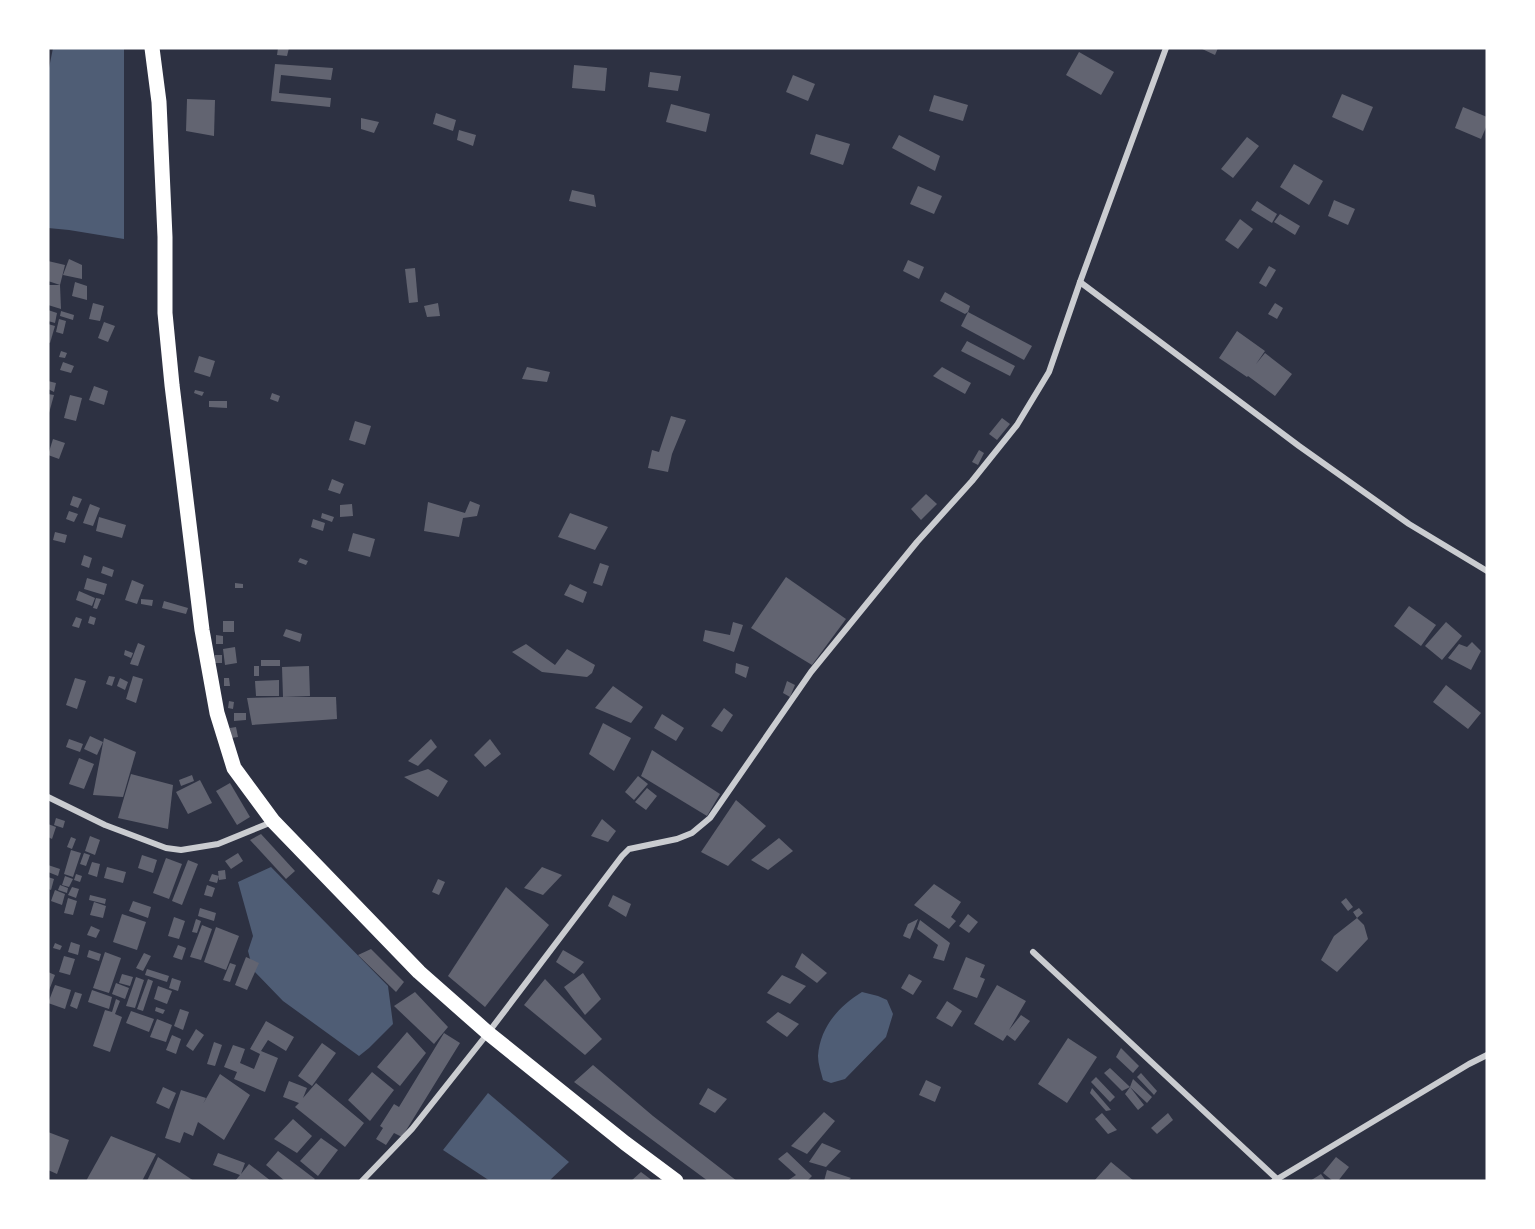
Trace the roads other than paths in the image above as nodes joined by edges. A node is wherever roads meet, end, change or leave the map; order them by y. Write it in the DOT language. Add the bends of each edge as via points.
graph roads {
  1 [pos="152,48"];
  2 [pos="1166,48"];
  3 [pos="1080,282"];
  4 [pos="1487,571"];
  5 [pos="48,797"];
  6 [pos="273,821"];
  7 [pos="1033,952"];
  8 [pos="489,1033"];
  9 [pos="1487,1055"];
  10 [pos="1275,1180"];
  11 [pos="362,1181"];
  12 [pos="676,1181"];
  1 -- 6 [label="main road" via="159,102 165,314 202,630 217,713 234,768"];
  2 -- 3 [label="street"];
  3 -- 4 [label="street" via="1299,446 1409,524"];
  3 -- 8 [label="street" via="1049,372 1017,425 811,672 710,818 677,839 629,849"];
  5 -- 6 [label="street" via="105,825 181,850 218,844"];
  6 -- 8 [label="main road" via="419,972"];
  7 -- 10 [label="street"];
  8 -- 11 [label="street" via="412,1128"];
  8 -- 12 [label="main road"];
  9 -- 10 [label="street"];
}
